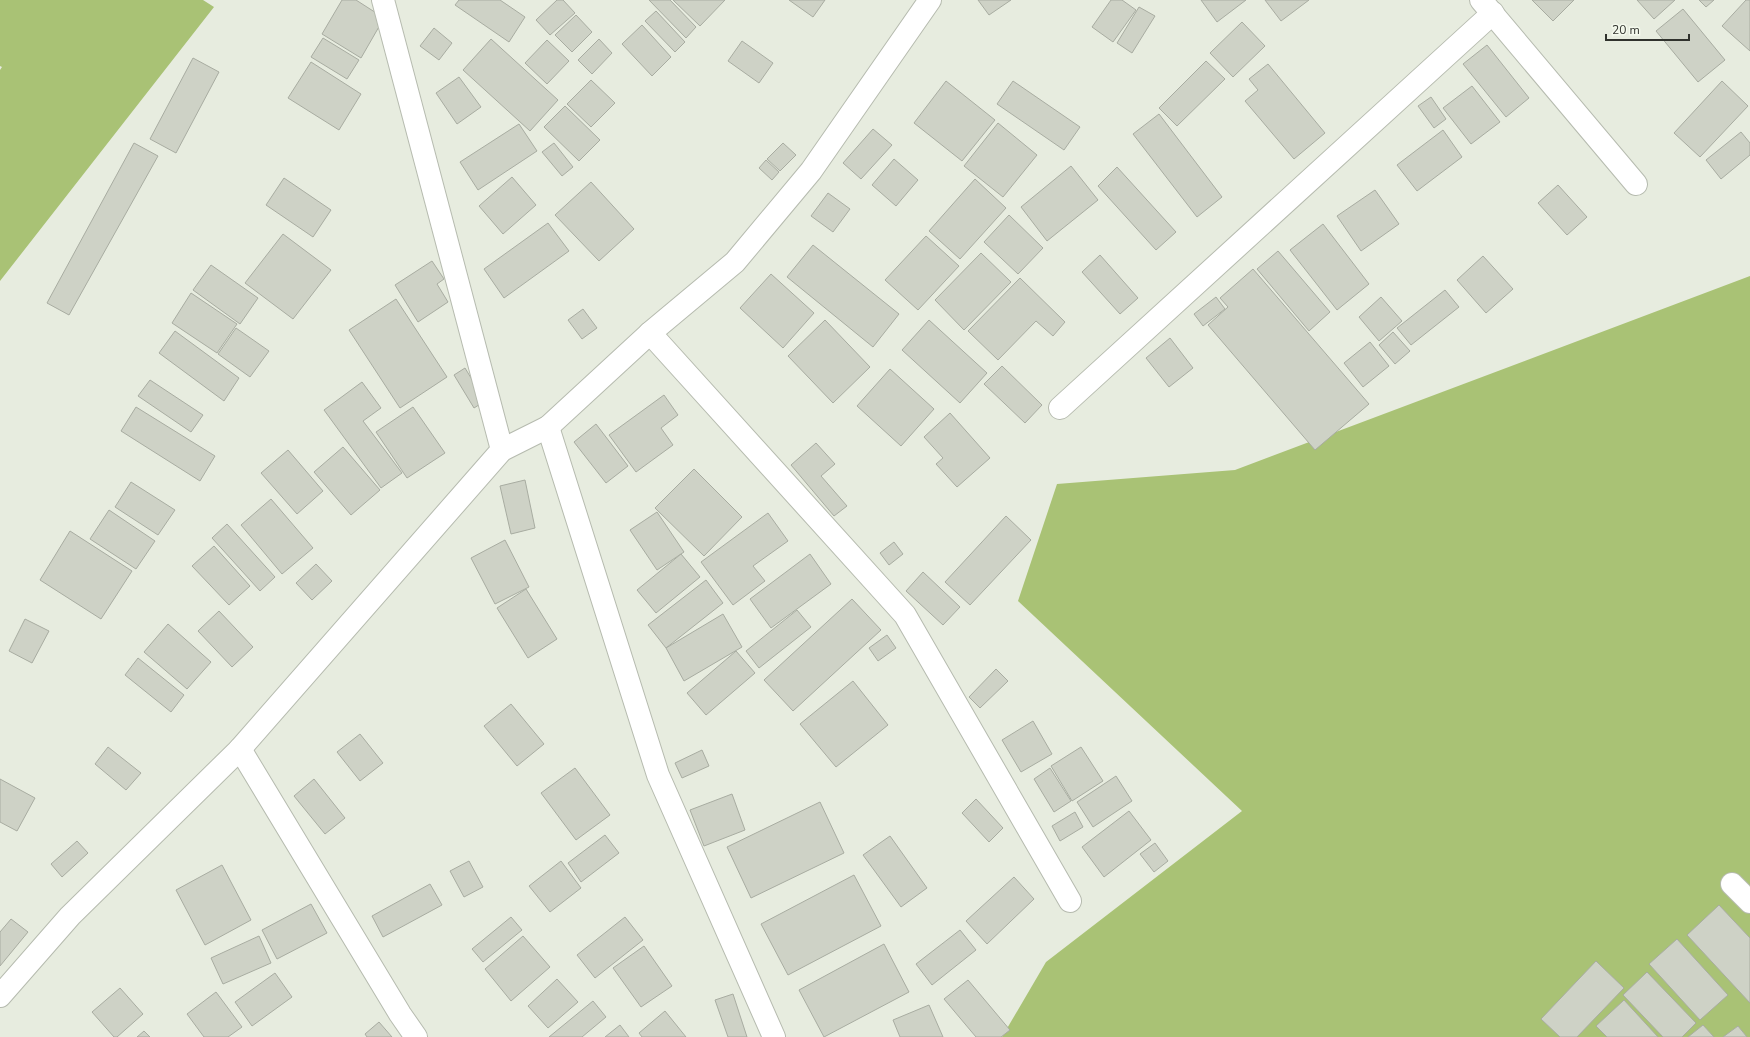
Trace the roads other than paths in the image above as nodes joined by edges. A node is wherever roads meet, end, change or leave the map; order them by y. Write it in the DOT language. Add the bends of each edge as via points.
graph roads {
  1 [pos="383,0"];
  2 [pos="930,0"];
  3 [pos="1487,7"];
  4 [pos="1636,184"];
  5 [pos="650,334"];
  6 [pos="1060,408"];
  7 [pos="548,426"];
  8 [pos="502,450"];
  9 [pos="240,749"];
  10 [pos="1732,884"];
  11 [pos="1070,901"];
  12 [pos="1750,902"];
  13 [pos="0,996"];
  14 [pos="416,1037"];
  15 [pos="774,1037"];
  1 -- 8 [label="street"];
  2 -- 5 [label="street" via="811,172 735,262"];
  3 -- 4 [label="street"];
  3 -- 6 [label="street"];
  5 -- 7 [label="street"];
  5 -- 11 [label="street" via="905,615"];
  7 -- 8 [label="street"];
  7 -- 15 [label="street" via="658,775"];
  8 -- 9 [label="street"];
  9 -- 13 [label="street" via="70,916"];
  9 -- 14 [label="street"];
  10 -- 12 [label="street"];
}
